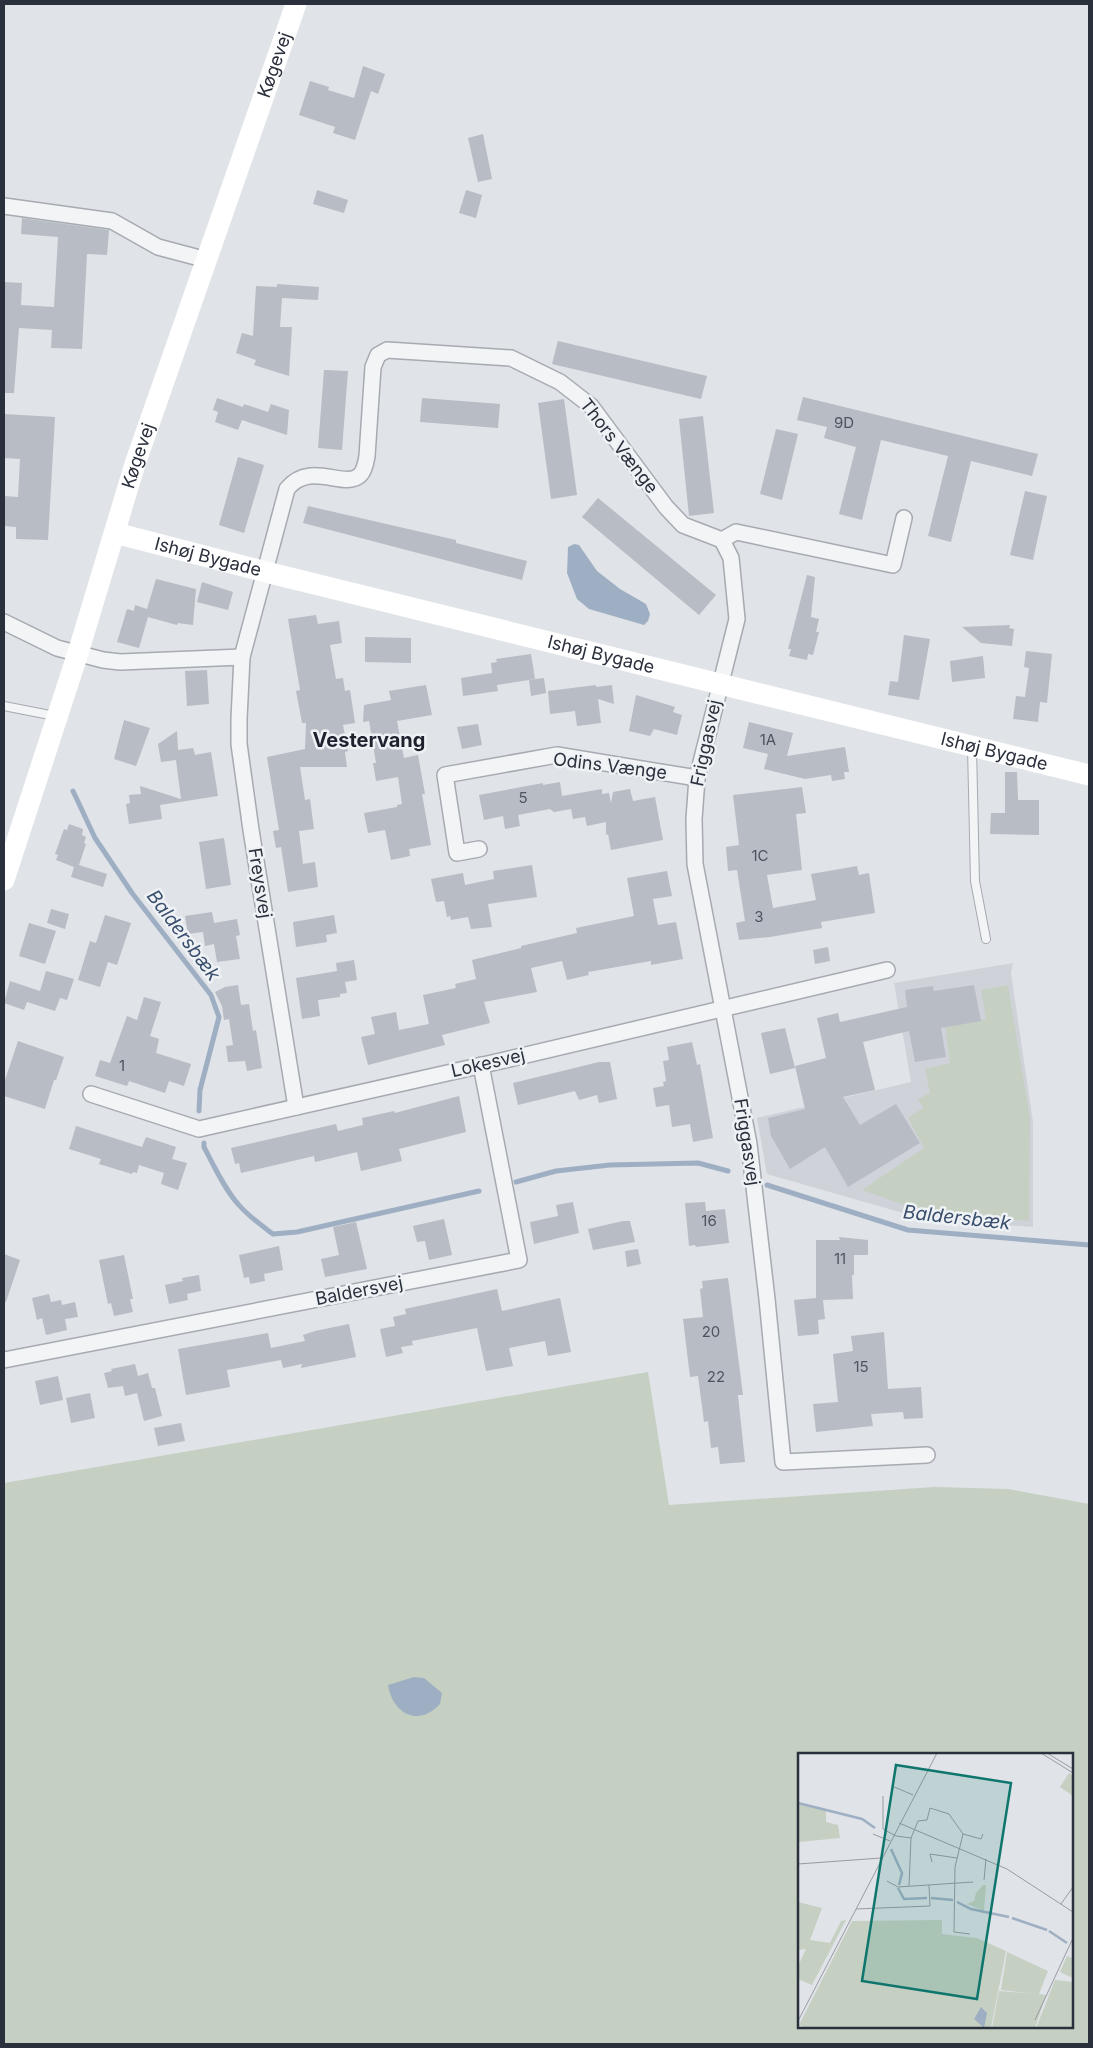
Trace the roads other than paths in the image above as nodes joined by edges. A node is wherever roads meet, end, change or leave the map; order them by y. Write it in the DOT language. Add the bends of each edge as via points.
graph roads {
  1 [pos="294,7"];
  2 [pos="4,206"];
  3 [pos="207,260"];
  4 [pos="904,518"];
  5 [pos="115,533"];
  6 [pos="722,540"];
  7 [pos="266,572"];
  8 [pos="4,622"];
  9 [pos="78,654"];
  10 [pos="242,657"];
  11 [pos="719,683"];
  12 [pos="4,706"];
  13 [pos="57,716"];
  14 [pos="972,746"];
  15 [pos="1089,775"];
  16 [pos="697,778"];
  17 [pos="479,849"];
  18 [pos="4,880"];
  19 [pos="986,939"];
  20 [pos="887,970"];
  21 [pos="724,1008"];
  22 [pos="480,1065"];
  23 [pos="90,1094"];
  24 [pos="296,1107"];
  25 [pos="4,1360"];
  26 [pos="927,1456"];
  1 -- 3 [label="street, Køgevej"];
  2 -- 3 [label="street" via="112,221 158,247"];
  3 -- 5 [label="street, Køgevej" via="135,464"];
  4 -- 6 [label="street" via="892,565 736,532"];
  5 -- 7 [label="street, Ishøj Bygade"];
  5 -- 9 [label="street, Køgevej"];
  6 -- 7 [label="street, Thors Vænge" via="683,525 591,406 560,382 511,358 387,350 378,355 373,367 365,466 353,479 308,476 293,482 287,489"];
  6 -- 11 [label="street" via="731,558 736,618"];
  7 -- 10 [label="street, Freysvej"];
  7 -- 11 [label="street, Ishøj Bygade"];
  8 -- 9 [label="street" via="57,648"];
  9 -- 10 [label="street" via="120,662"];
  9 -- 13 [label="street, Køgevej"];
  10 -- 24 [label="street, Freysvej" via="241,755"];
  11 -- 14 [label="street, Ishøj Bygade"];
  11 -- 16 [label="street, Friggasvej"];
  12 -- 13 [label="lane"];
  13 -- 18 [label="street, Køgevej"];
  14 -- 15 [label="street, Ishøj Bygade"];
  14 -- 19 [label="lane" via="975,881"];
  16 -- 17 [label="street, Odins Vænge" via="558,756 445,775 457,853"];
  16 -- 21 [label="street, Friggasvej" via="695,864"];
  20 -- 21 [label="street, Lokesvej"];
  21 -- 22 [label="street, Lokesvej"];
  21 -- 26 [label="street, Friggasvej" via="750,1144 783,1462"];
  22 -- 24 [label="street, Lokesvej"];
  22 -- 25 [label="street, Baldersvej" via="519,1260"];
  23 -- 24 [label="street, Lokesvej" via="199,1129"];
}
